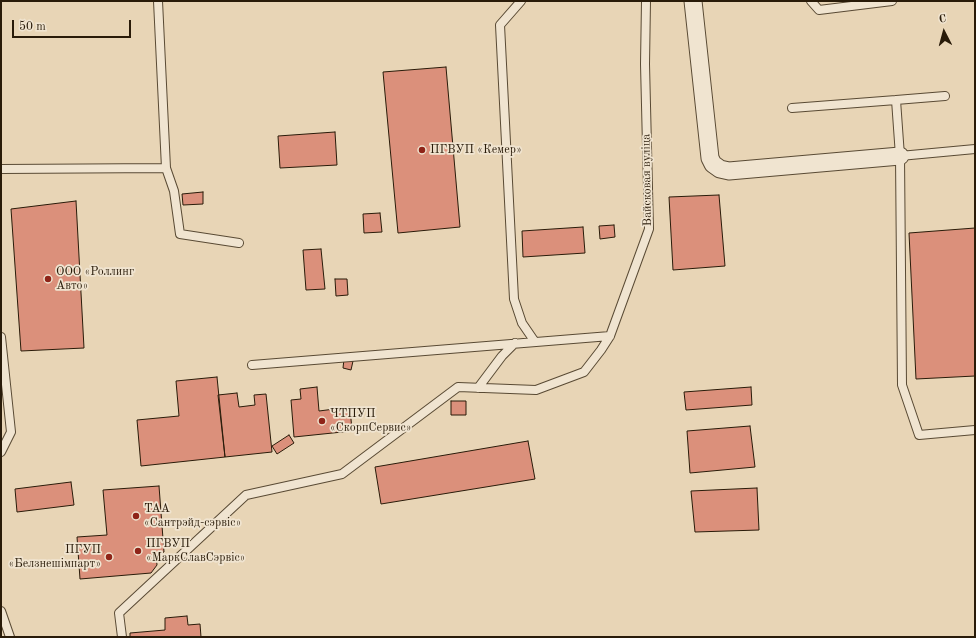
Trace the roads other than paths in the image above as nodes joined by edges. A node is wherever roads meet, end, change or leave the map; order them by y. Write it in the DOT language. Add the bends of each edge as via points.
graph roads {
  1 [pos="158,1"];
  2 [pos="521,1"];
  3 [pos="646,1"];
  4 [pos="693,1"];
  5 [pos="811,1"];
  6 [pos="892,1"];
  7 [pos="945,96"];
  8 [pos="896,100"];
  9 [pos="792,108"];
  10 [pos="975,149"];
  11 [pos="900,156"];
  12 [pos="1,168"];
  13 [pos="166,168"];
  14 [pos="239,243"];
  15 [pos="610,336"];
  16 [pos="1,337"];
  17 [pos="535,342"];
  18 [pos="515,343"];
  19 [pos="252,365"];
  20 [pos="478,388"];
  21 [pos="975,430"];
  22 [pos="1,452"];
  23 [pos="1,611"];
  24 [pos="10,637"];
  25 [pos="122,637"];
  1 -- 13 [label="lane"];
  2 -- 17 [label="lane" via="500,25 514,299 522,323"];
  3 -- 15 [label="lane, Вайсковая вуліца" via="649,229"];
  4 -- 11 [label="street" via="712,164 729,171"];
  5 -- 6 [label="lane" via="819,10"];
  7 -- 8 [label="lane"];
  8 -- 9 [label="lane"];
  8 -- 11 [label="lane"];
  10 -- 11 [label="lane"];
  11 -- 21 [label="lane" via="902,385 919,435"];
  12 -- 13 [label="lane"];
  13 -- 14 [label="lane" via="174,191 180,234"];
  15 -- 17 [label="lane"];
  15 -- 20 [label="lane, Вайсковая вуліца" via="584,372 536,390"];
  16 -- 22 [label="lane" via="11,432"];
  17 -- 18 [label="lane"];
  18 -- 19 [label="lane"];
  18 -- 20 [label="lane"];
  20 -- 25 [label="lane, Вайсковая вуліца" via="458,387 342,474 246,496 119,613"];
  23 -- 24 [label="lane"];
}
